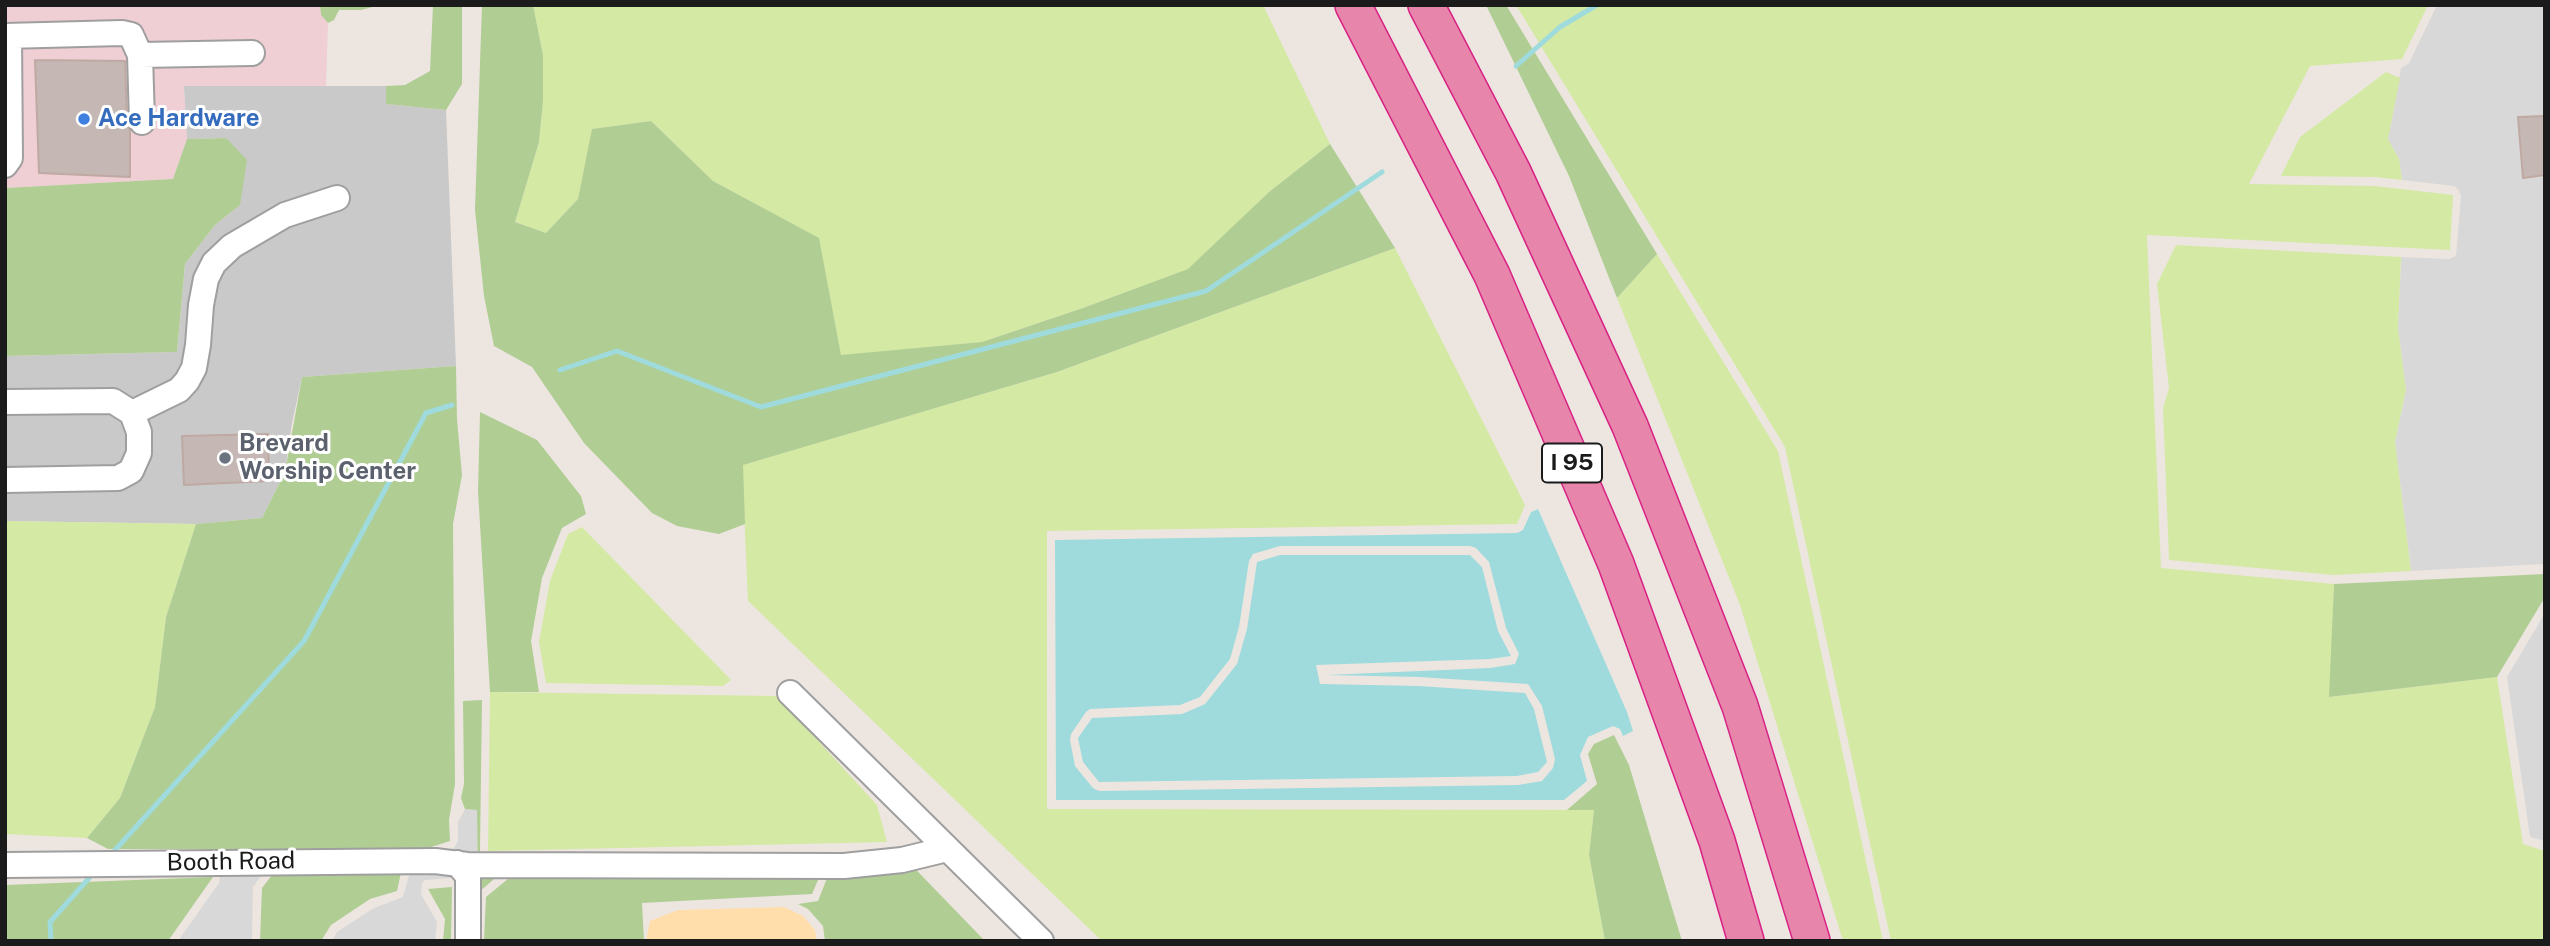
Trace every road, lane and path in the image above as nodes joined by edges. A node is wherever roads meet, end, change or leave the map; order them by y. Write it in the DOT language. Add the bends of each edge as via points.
graph roads {
  1 [pos="1353,5"];
  2 [pos="1426,5"];
  3 [pos="7,36"];
  4 [pos="253,53"];
  5 [pos="140,55"];
  6 [pos="142,122"];
  7 [pos="5,165"];
  8 [pos="338,198"];
  9 [pos="5,402"];
  10 [pos="132,414"];
  11 [pos="5,480"];
  12 [pos="790,693"];
  13 [pos="947,849"];
  14 [pos="457,863"];
  15 [pos="5,865"];
  16 [pos="468,941"];
  17 [pos="1041,941"];
  18 [pos="1746,941"];
  19 [pos="1812,941"];
  1 -- 18 [label="highway, I 95" via="1492,275 1616,564 1717,841"];
  2 -- 19 [label="highway, I 95" via="1513,172 1630,426 1740,706"];
  3 -- 5 [label="street" via="127,34 134,38"];
  3 -- 7 [label="street" via="10,158"];
  4 -- 5 [label="street"];
  5 -- 6 [label="street"];
  8 -- 10 [label="street" via="285,215 232,246 214,263 206,279 194,368 187,381 179,390"];
  9 -- 10 [label="street" via="113,401"];
  10 -- 11 [label="street" via="139,432 139,453 131,471 118,478"];
  12 -- 13 [label="street"];
  13 -- 14 [label="street, Booth Road" via="902,860 844,866"];
  13 -- 17 [label="street"];
  14 -- 15 [label="street, Booth Road"];
  14 -- 16 [label="street" via="468,876"];
}
